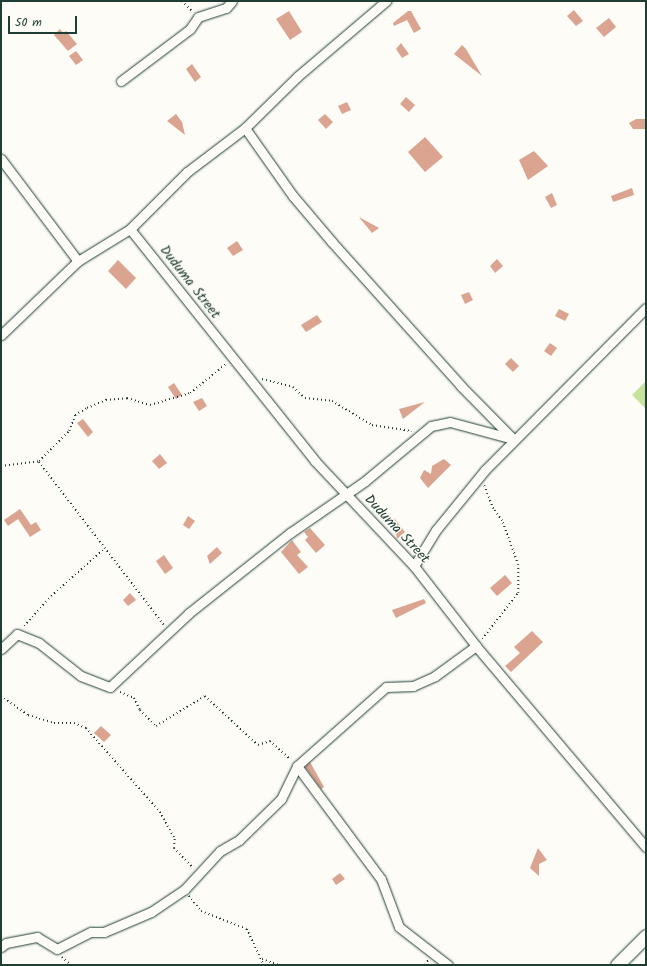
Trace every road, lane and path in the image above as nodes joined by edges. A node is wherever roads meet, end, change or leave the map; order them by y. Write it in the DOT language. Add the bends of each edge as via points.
graph roads {
  1 [pos="182,1"];
  2 [pos="232,1"];
  3 [pos="386,1"];
  4 [pos="198,17"];
  5 [pos="121,81"];
  6 [pos="245,128"];
  7 [pos="1,159"];
  8 [pos="130,229"];
  9 [pos="78,262"];
  10 [pos="646,308"];
  11 [pos="1,335"];
  12 [pos="232,358"];
  13 [pos="249,378"];
  14 [pos="423,432"];
  15 [pos="513,439"];
  16 [pos="39,462"];
  17 [pos="1,466"];
  18 [pos="485,470"];
  19 [pos="345,495"];
  20 [pos="104,549"];
  21 [pos="414,566"];
  22 [pos="168,630"];
  23 [pos="17,634"];
  24 [pos="476,646"];
  25 [pos="1,648"];
  26 [pos="110,687"];
  27 [pos="1,696"];
  28 [pos="297,766"];
  29 [pos="646,847"];
  30 [pos="199,874"];
  31 [pos="184,890"];
  32 [pos="646,936"];
  33 [pos="1,946"];
  34 [pos="57,949"];
  35 [pos="262,959"];
  36 [pos="71,965"];
  37 [pos="264,965"];
  38 [pos="279,965"];
  39 [pos="448,965"];
  40 [pos="617,965"];
  1 -- 4 [label="path"];
  2 -- 4 [label="street" via="226,8"];
  3 -- 6 [label="street" via="298,76"];
  4 -- 5 [label="street" via="190,29"];
  6 -- 8 [label="street" via="187,172"];
  6 -- 15 [label="street" via="293,196 332,242 461,386"];
  7 -- 9 [label="street"];
  8 -- 9 [label="street"];
  8 -- 12 [label="street, Duduma Street"];
  9 -- 11 [label="street"];
  10 -- 15 [label="street"];
  12 -- 13 [label="street, Duduma Street"];
  12 -- 16 [label="path" via="190,393 150,405 127,398 106,400 74,415 69,431"];
  13 -- 14 [label="path" via="293,387 305,398 332,401 372,425"];
  13 -- 19 [label="street, Duduma Street"];
  14 -- 15 [label="street" via="431,426 450,422"];
  14 -- 19 [label="street"];
  15 -- 18 [label="street"];
  16 -- 17 [label="path"];
  16 -- 20 [label="path" via="64,491"];
  18 -- 21 [label="street" via="436,530"];
  18 -- 24 [label="path" via="484,490 502,521 518,565 518,593"];
  19 -- 21 [label="street, Duduma Street"];
  19 -- 22 [label="street" via="290,533"];
  20 -- 22 [label="path"];
  20 -- 23 [label="path" via="51,596"];
  21 -- 24 [label="street, Duduma Street"];
  22 -- 26 [label="street"];
  23 -- 25 [label="street"];
  23 -- 26 [label="street" via="38,643 81,676"];
  24 -- 28 [label="street" via="435,676 413,686 386,688"];
  24 -- 29 [label="street, Duduma Street"];
  26 -- 28 [label="path" via="134,698 140,710 156,726 205,696 258,745 270,741"];
  27 -- 30 [label="path" via="28,715 54,724 74,723 86,728 96,744 118,763 160,812 175,839 174,848"];
  28 -- 30 [label="street" via="281,800 239,840 220,851"];
  28 -- 39 [label="street" via="381,879 399,927"];
  30 -- 31 [label="street"];
  31 -- 34 [label="street" via="152,912 104,932 91,932"];
  31 -- 35 [label="path" via="201,911 246,930"];
  32 -- 40 [label="street"];
  33 -- 34 [label="street" via="6,942 37,937"];
  34 -- 36 [label="path"];
  35 -- 37 [label="path"];
  35 -- 38 [label="path"];
}
